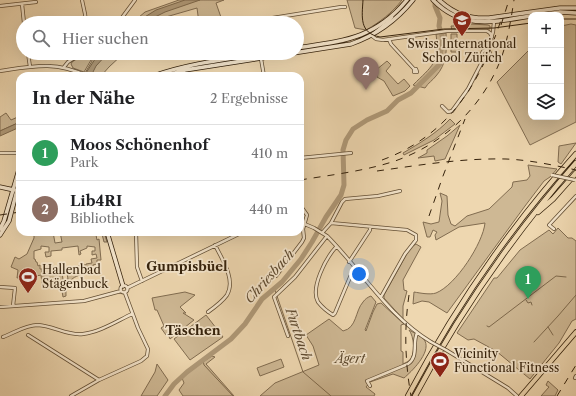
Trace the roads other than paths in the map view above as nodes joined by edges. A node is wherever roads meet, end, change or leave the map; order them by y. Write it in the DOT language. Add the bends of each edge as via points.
graph roads {
  1 [pos="82,0"];
  2 [pos="135,0"];
  3 [pos="407,0"];
  4 [pos="413,0"];
  5 [pos="433,0"];
  6 [pos="440,0"];
  7 [pos="36,2"];
  8 [pos="22,4"];
  9 [pos="0,6"];
  10 [pos="345,7"];
  11 [pos="576,8"];
  12 [pos="564,12"];
  13 [pos="576,13"];
  14 [pos="393,15"];
  15 [pos="23,16"];
  16 [pos="85,16"];
  17 [pos="123,16"];
  18 [pos="288,16"];
  19 [pos="528,16"];
  20 [pos="494,17"];
  21 [pos="494,22"];
  22 [pos="372,36"];
  23 [pos="492,37"];
  24 [pos="389,39"];
  25 [pos="304,47"];
  26 [pos="487,50"];
  27 [pos="304,52"];
  28 [pos="484,58"];
  29 [pos="29,60"];
  30 [pos="71,60"];
  31 [pos="217,60"];
  32 [pos="248,60"];
  33 [pos="261,60"];
  34 [pos="30,67"];
  35 [pos="64,67"];
  36 [pos="414,69"];
  37 [pos="0,71"];
  38 [pos="78,72"];
  39 [pos="164,72"];
  40 [pos="178,72"];
  41 [pos="263,72"];
  42 [pos="442,106"];
  43 [pos="0,153"];
  44 [pos="16,153"];
  45 [pos="351,153"];
  46 [pos="576,154"];
  47 [pos="304,158"];
  48 [pos="576,163"];
  49 [pos="576,173"];
  50 [pos="552,175"];
  51 [pos="575,180"];
  52 [pos="16,185"];
  53 [pos="0,187"];
  54 [pos="15,190"];
  55 [pos="400,191"];
  56 [pos="576,196"];
  57 [pos="304,211"];
  58 [pos="529,220"];
  59 [pos="331,223"];
  60 [pos="304,224"];
  61 [pos="370,227"];
  62 [pos="0,229"];
  63 [pos="554,229"];
  64 [pos="321,232"];
  65 [pos="0,234"];
  66 [pos="108,236"];
  67 [pos="136,236"];
  68 [pos="235,236"];
  69 [pos="303,236"];
  70 [pos="327,236"];
  71 [pos="215,246"];
  72 [pos="336,247"];
  73 [pos="349,262"];
  74 [pos="355,268"];
  75 [pos="276,276"];
  76 [pos="142,281"];
  77 [pos="123,286"];
  78 [pos="0,287"];
  79 [pos="127,288"];
  80 [pos="121,291"];
  81 [pos="125,293"];
  82 [pos="381,297"];
  83 [pos="13,306"];
  84 [pos="0,307"];
  85 [pos="208,312"];
  86 [pos="132,314"];
  87 [pos="576,332"];
  88 [pos="417,333"];
  89 [pos="28,335"];
  90 [pos="288,336"];
  91 [pos="3,337"];
  92 [pos="99,380"];
  93 [pos="370,386"];
  94 [pos="71,396"];
  95 [pos="408,396"];
  96 [pos="415,396"];
  97 [pos="517,396"];
  98 [pos="521,396"];
  1 -- 16 [label="street"];
  2 -- 17 [label="street"];
  3 -- 14 [label="main road"];
  4 -- 22 [label="main road" via="394,20"];
  5 -- 21 [label="main road" via="453,15 468,21"];
  6 -- 20 [label="main road" via="454,12 466,16"];
  7 -- 8 [label="street"];
  8 -- 9 [label="street"];
  8 -- 15 [label="street"];
  10 -- 18 [label="street"];
  11 -- 20 [label="main road" via="564,7"];
  12 -- 13 [label="main road"];
  14 -- 22 [label="street"];
  14 -- 25 [label="main road" via="375,29 356,38"];
  19 -- 21 [label="main road"];
  20 -- 21 [label="main road"];
  21 -- 23 [label="street"];
  22 -- 24 [label="street" via="381,40"];
  22 -- 27 [label="main road" via="344,46"];
  23 -- 24 [label="street" via="487,31 444,31"];
  23 -- 26 [label="street"];
  24 -- 36 [label="street"];
  26 -- 28 [label="street" via="482,54"];
  26 -- 28 [label="street" via="490,55"];
  28 -- 42 [label="street" via="468,89 452,110 448,112"];
  29 -- 34 [label="street"];
  30 -- 35 [label="street"];
  31 -- 39 [label="main road"];
  32 -- 40 [label="main road"];
  33 -- 41 [label="street"];
  34 -- 35 [label="street"];
  34 -- 37 [label="street"];
  35 -- 38 [label="street"];
  43 -- 44 [label="street"];
  45 -- 47 [label="street"];
  46 -- 95 [label="highway" via="530,209 490,263 448,325"];
  48 -- 58 [label="highway"];
  49 -- 58 [label="highway" via="553,199"];
  50 -- 51 [label="street, bridge"];
  52 -- 54 [label="main road"];
  53 -- 54 [label="main road"];
  54 -- 62 [label="main road"];
  54 -- 65 [label="main road" via="9,221"];
  55 -- 59 [label="street" via="344,199"];
  56 -- 63 [label="street" via="548,225"];
  57 -- 60 [label="street" via="307,215"];
  58 -- 96 [label="highway" via="470,304"];
  59 -- 61 [label="street"];
  59 -- 64 [label="street"];
  60 -- 64 [label="street"];
  61 -- 73 [label="street"];
  61 -- 82 [label="street" via="407,230 414,232 417,238"];
  64 -- 70 [label="street"];
  66 -- 77 [label="main road"];
  67 -- 76 [label="street" via="137,267"];
  68 -- 71 [label="street"];
  69 -- 75 [label="street" via="302,242"];
  70 -- 72 [label="street"];
  70 -- 90 [label="street" via="295,276 274,297"];
  71 -- 76 [label="street"];
  71 -- 85 [label="street" via="229,275 230,284 225,298"];
  72 -- 73 [label="street"];
  72 -- 74 [label="street" via="322,269 316,292 319,304 333,315"];
  73 -- 74 [label="street"];
  74 -- 82 [label="street"];
  76 -- 79 [label="street"];
  77 -- 79 [label="street"];
  77 -- 80 [label="street"];
  78 -- 83 [label="street" via="15,288"];
  79 -- 81 [label="street"];
  80 -- 81 [label="street"];
  80 -- 83 [label="street" via="84,300"];
  81 -- 86 [label="street"];
  82 -- 88 [label="street" via="398,317"];
  83 -- 84 [label="street"];
  86 -- 91 [label="street" via="88,333 68,333 32,325"];
  86 -- 92 [label="street" via="148,349 147,356"];
  87 -- 98 [label="main road"];
  88 -- 93 [label="street" via="412,360 367,381"];
  88 -- 97 [label="street, bridge"];
  89 -- 92 [label="street"];
  92 -- 94 [label="street"];
}
